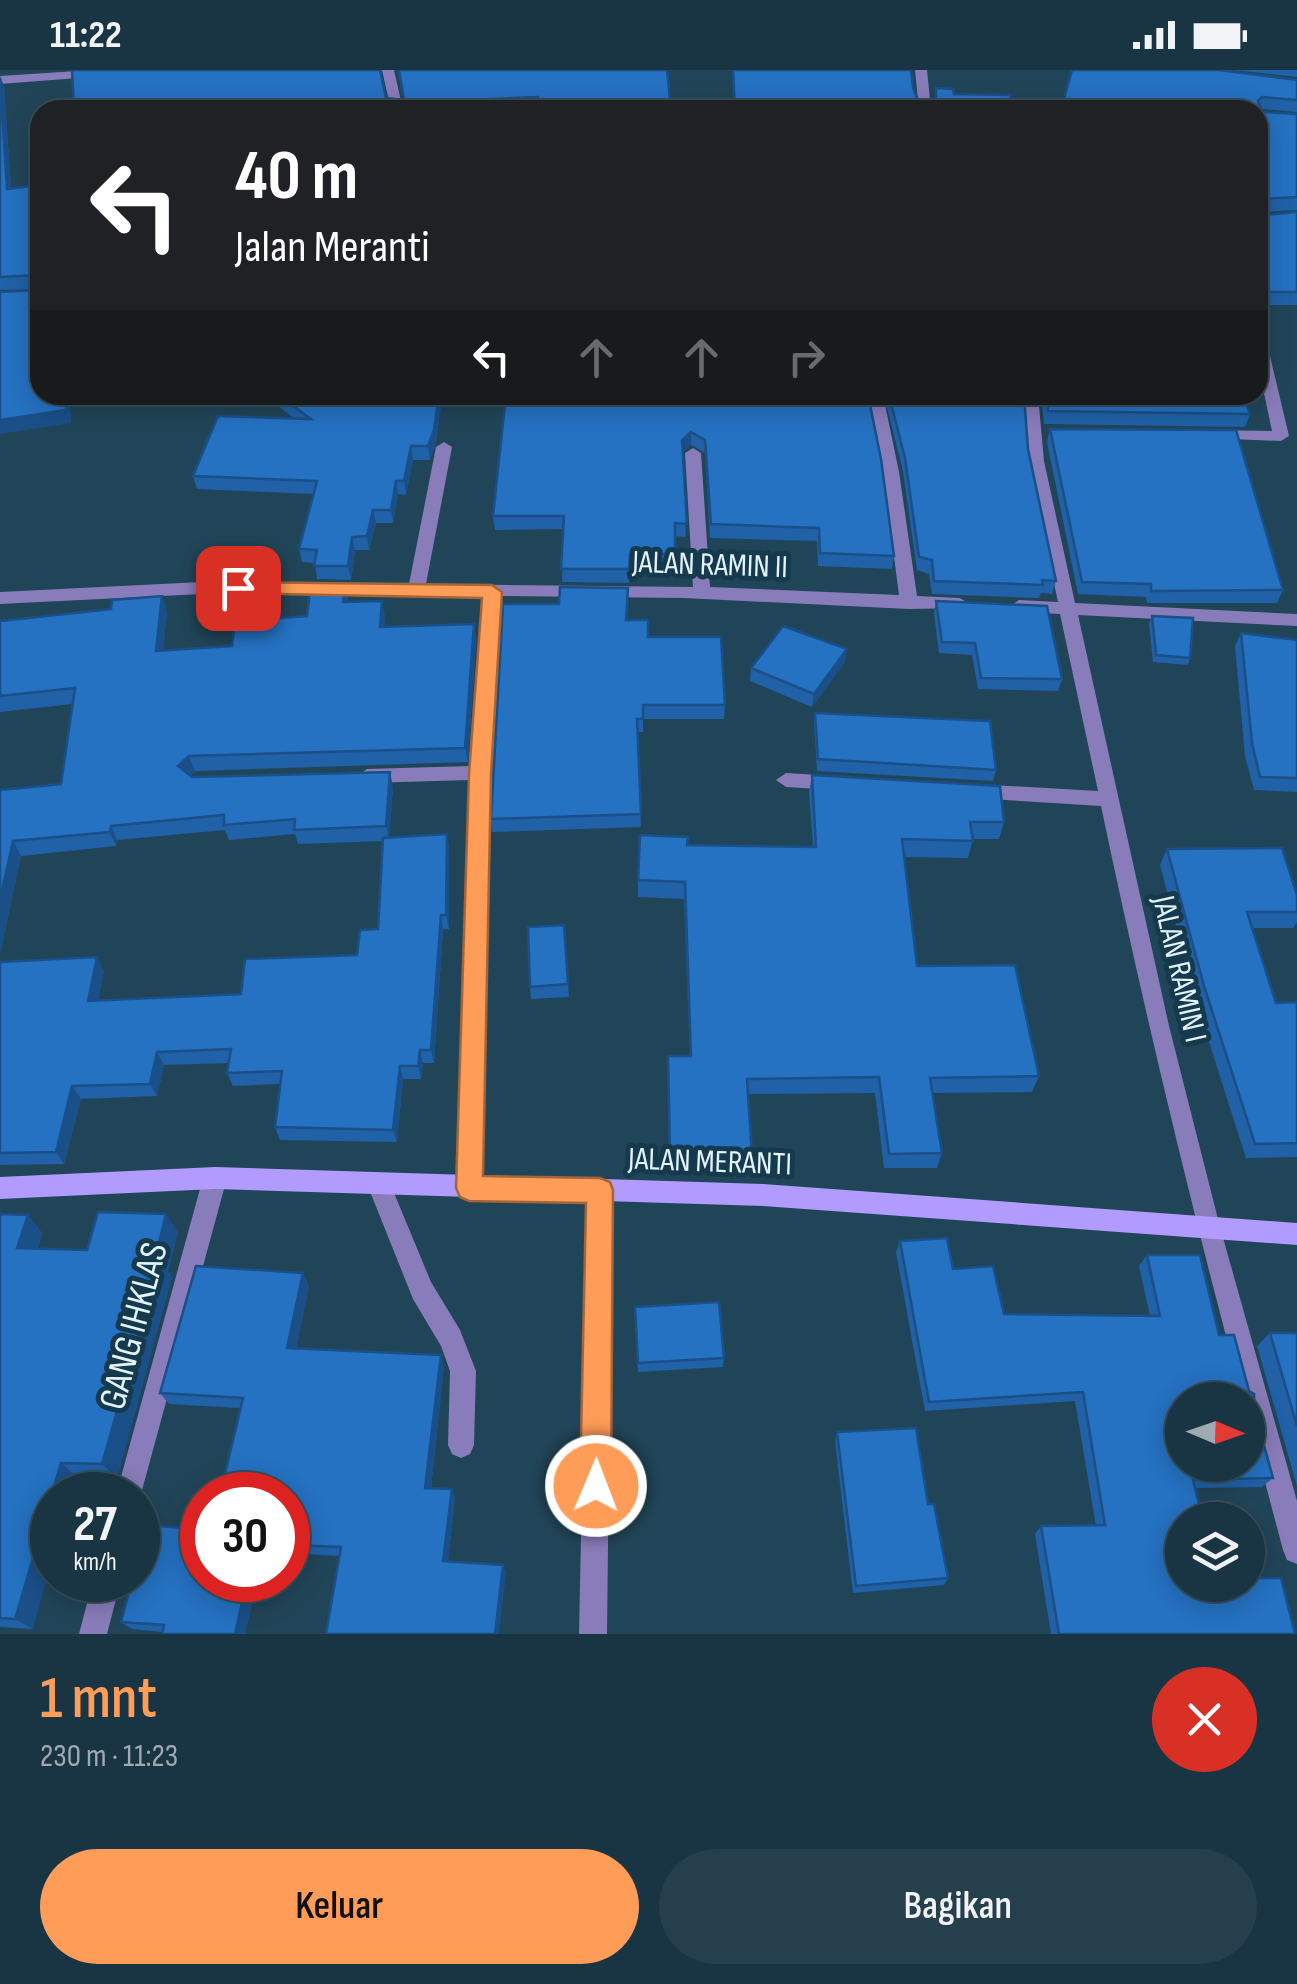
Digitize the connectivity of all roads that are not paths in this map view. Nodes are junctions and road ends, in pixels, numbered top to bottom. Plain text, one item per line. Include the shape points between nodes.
1 (143, 70) edge
2 (388, 70) edge
3 (921, 70) edge
4 (0, 80) edge
5 (395, 100) edge
6 (924, 100) edge
7 (1268, 381) edge
8 (877, 405) edge
9 (1033, 405) edge
10 (1186, 435) edge
11 (444, 447) dead end
12 (693, 453) edge
13 (417, 590) junction
14 (492, 592) junction
15 (702, 592) junction
16 (0, 598) edge
17 (909, 603) junction
18 (988, 606) edge
19 (1007, 606) edge
20 (1066, 608) junction
21 (1297, 620) edge
22 (480, 774) junction
23 (344, 777) edge
24 (786, 780) dead end
25 (862, 784) edge
26 (956, 790) edge
27 (1107, 798) junction
28 (216, 1178) junction
29 (379, 1184) junction
30 (0, 1188) edge
31 (469, 1188) junction
32 (600, 1190) junction
33 (1208, 1228) junction
34 (1297, 1234) edge
35 (461, 1445) dead end
36 (135, 1472) edge
37 (1297, 1550) edge
38 (100, 1602) edge
39 (92, 1634) edge
40 (593, 1634) edge

1 - 4 street
2 - 5 street
3 - 6 street
7 - 10 street via 1280,436
8 - 17 street
9 - 20 street, JALAN RAMIN I
11 - 13 street
12 - 15 street
13 - 14 street, JALAN RAMIN II
13 - 16 street, JALAN RAMIN II via 202,588
14 - 15 street, JALAN RAMIN II
14 - 22 street
15 - 17 street, JALAN RAMIN II
17 - 18 street, JALAN RAMIN II
19 - 20 street
20 - 21 street
20 - 27 street, JALAN RAMIN I
22 - 23 street
22 - 31 street
24 - 25 street
26 - 27 street
27 - 33 street, JALAN RAMIN I
28 - 29 street, JALAN MERANTI
28 - 30 street, JALAN MERANTI
28 - 36 street, GANG IHKLAS
29 - 31 street, JALAN MERANTI
29 - 35 street via 463,1371
31 - 32 street, JALAN MERANTI
32 - 33 street, JALAN MERANTI via 888,1202
32 - 40 street
33 - 34 street, JALAN MERANTI
33 - 37 street, JALAN RAMIN I
38 - 39 street

